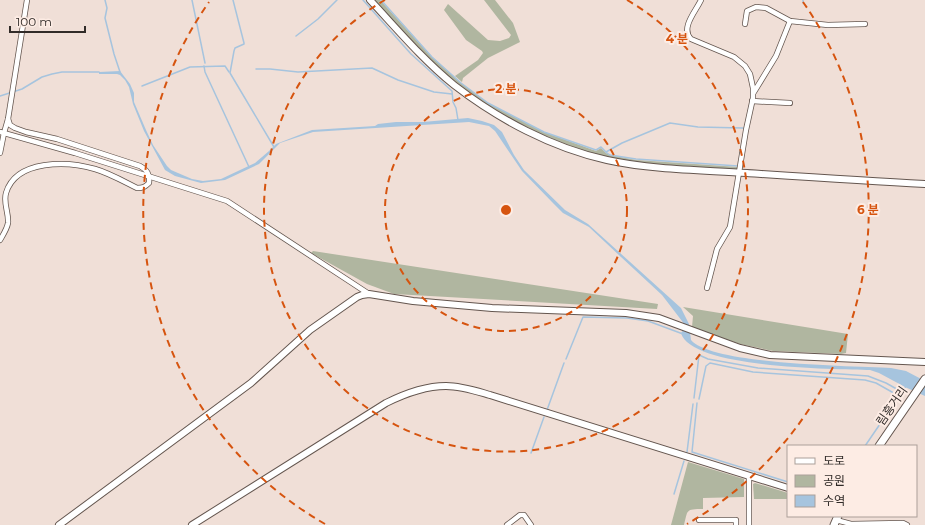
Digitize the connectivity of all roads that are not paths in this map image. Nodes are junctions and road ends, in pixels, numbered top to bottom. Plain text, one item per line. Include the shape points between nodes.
1 (27, 0) edge
2 (370, 0) edge
3 (700, 0) edge
4 (790, 21) junction
5 (745, 24) dead end
6 (865, 24) dead end
7 (753, 93) junction
8 (752, 101) junction
9 (790, 103) dead end
10 (8, 119) junction
11 (2, 133) edge
12 (0, 153) edge
13 (740, 173) junction
14 (149, 177) junction
15 (925, 184) edge
16 (0, 240) edge
17 (707, 288) dead end
18 (369, 294) junction
19 (925, 362) edge
20 (925, 379) edge
21 (880, 445) edge
22 (749, 476) junction
23 (787, 488) edge
24 (699, 520) dead end
25 (836, 520) edge
26 (60, 525) edge
27 (192, 525) edge
28 (507, 525) edge
29 (531, 525) edge
30 (736, 525) edge
31 (749, 525) edge
32 (907, 525) edge

1 - 10 street
2 - 13 street via 442,74 480,103 536,135 565,148 606,160 652,167
3 - 7 street via 688,24 688,35 740,61 750,74
4 - 5 street via 766,8 756,8 747,11
4 - 6 street via 828,26
4 - 7 street via 776,56
7 - 8 street
8 - 9 street
8 - 13 street
10 - 11 street
10 - 14 street via 10,125 26,132 57,139 140,166 146,169
11 - 12 street
11 - 14 street
13 - 15 street
13 - 17 street via 730,227 717,249
14 - 16 street via 146,186 136,188 108,173 78,165 52,164 26,170 17,176 6,193 8,223
14 - 18 street via 227,201
18 - 19 street via 492,308 626,313 659,318 740,348 770,354
18 - 26 street via 357,297 310,330 252,383
20 - 21 main road, 림흥거리
22 - 23 street
22 - 27 street via 490,395 447,386 398,397
22 - 31 street
24 - 30 street via 736,520
25 - 32 street via 848,523
28 - 29 street via 520,515 524,515

